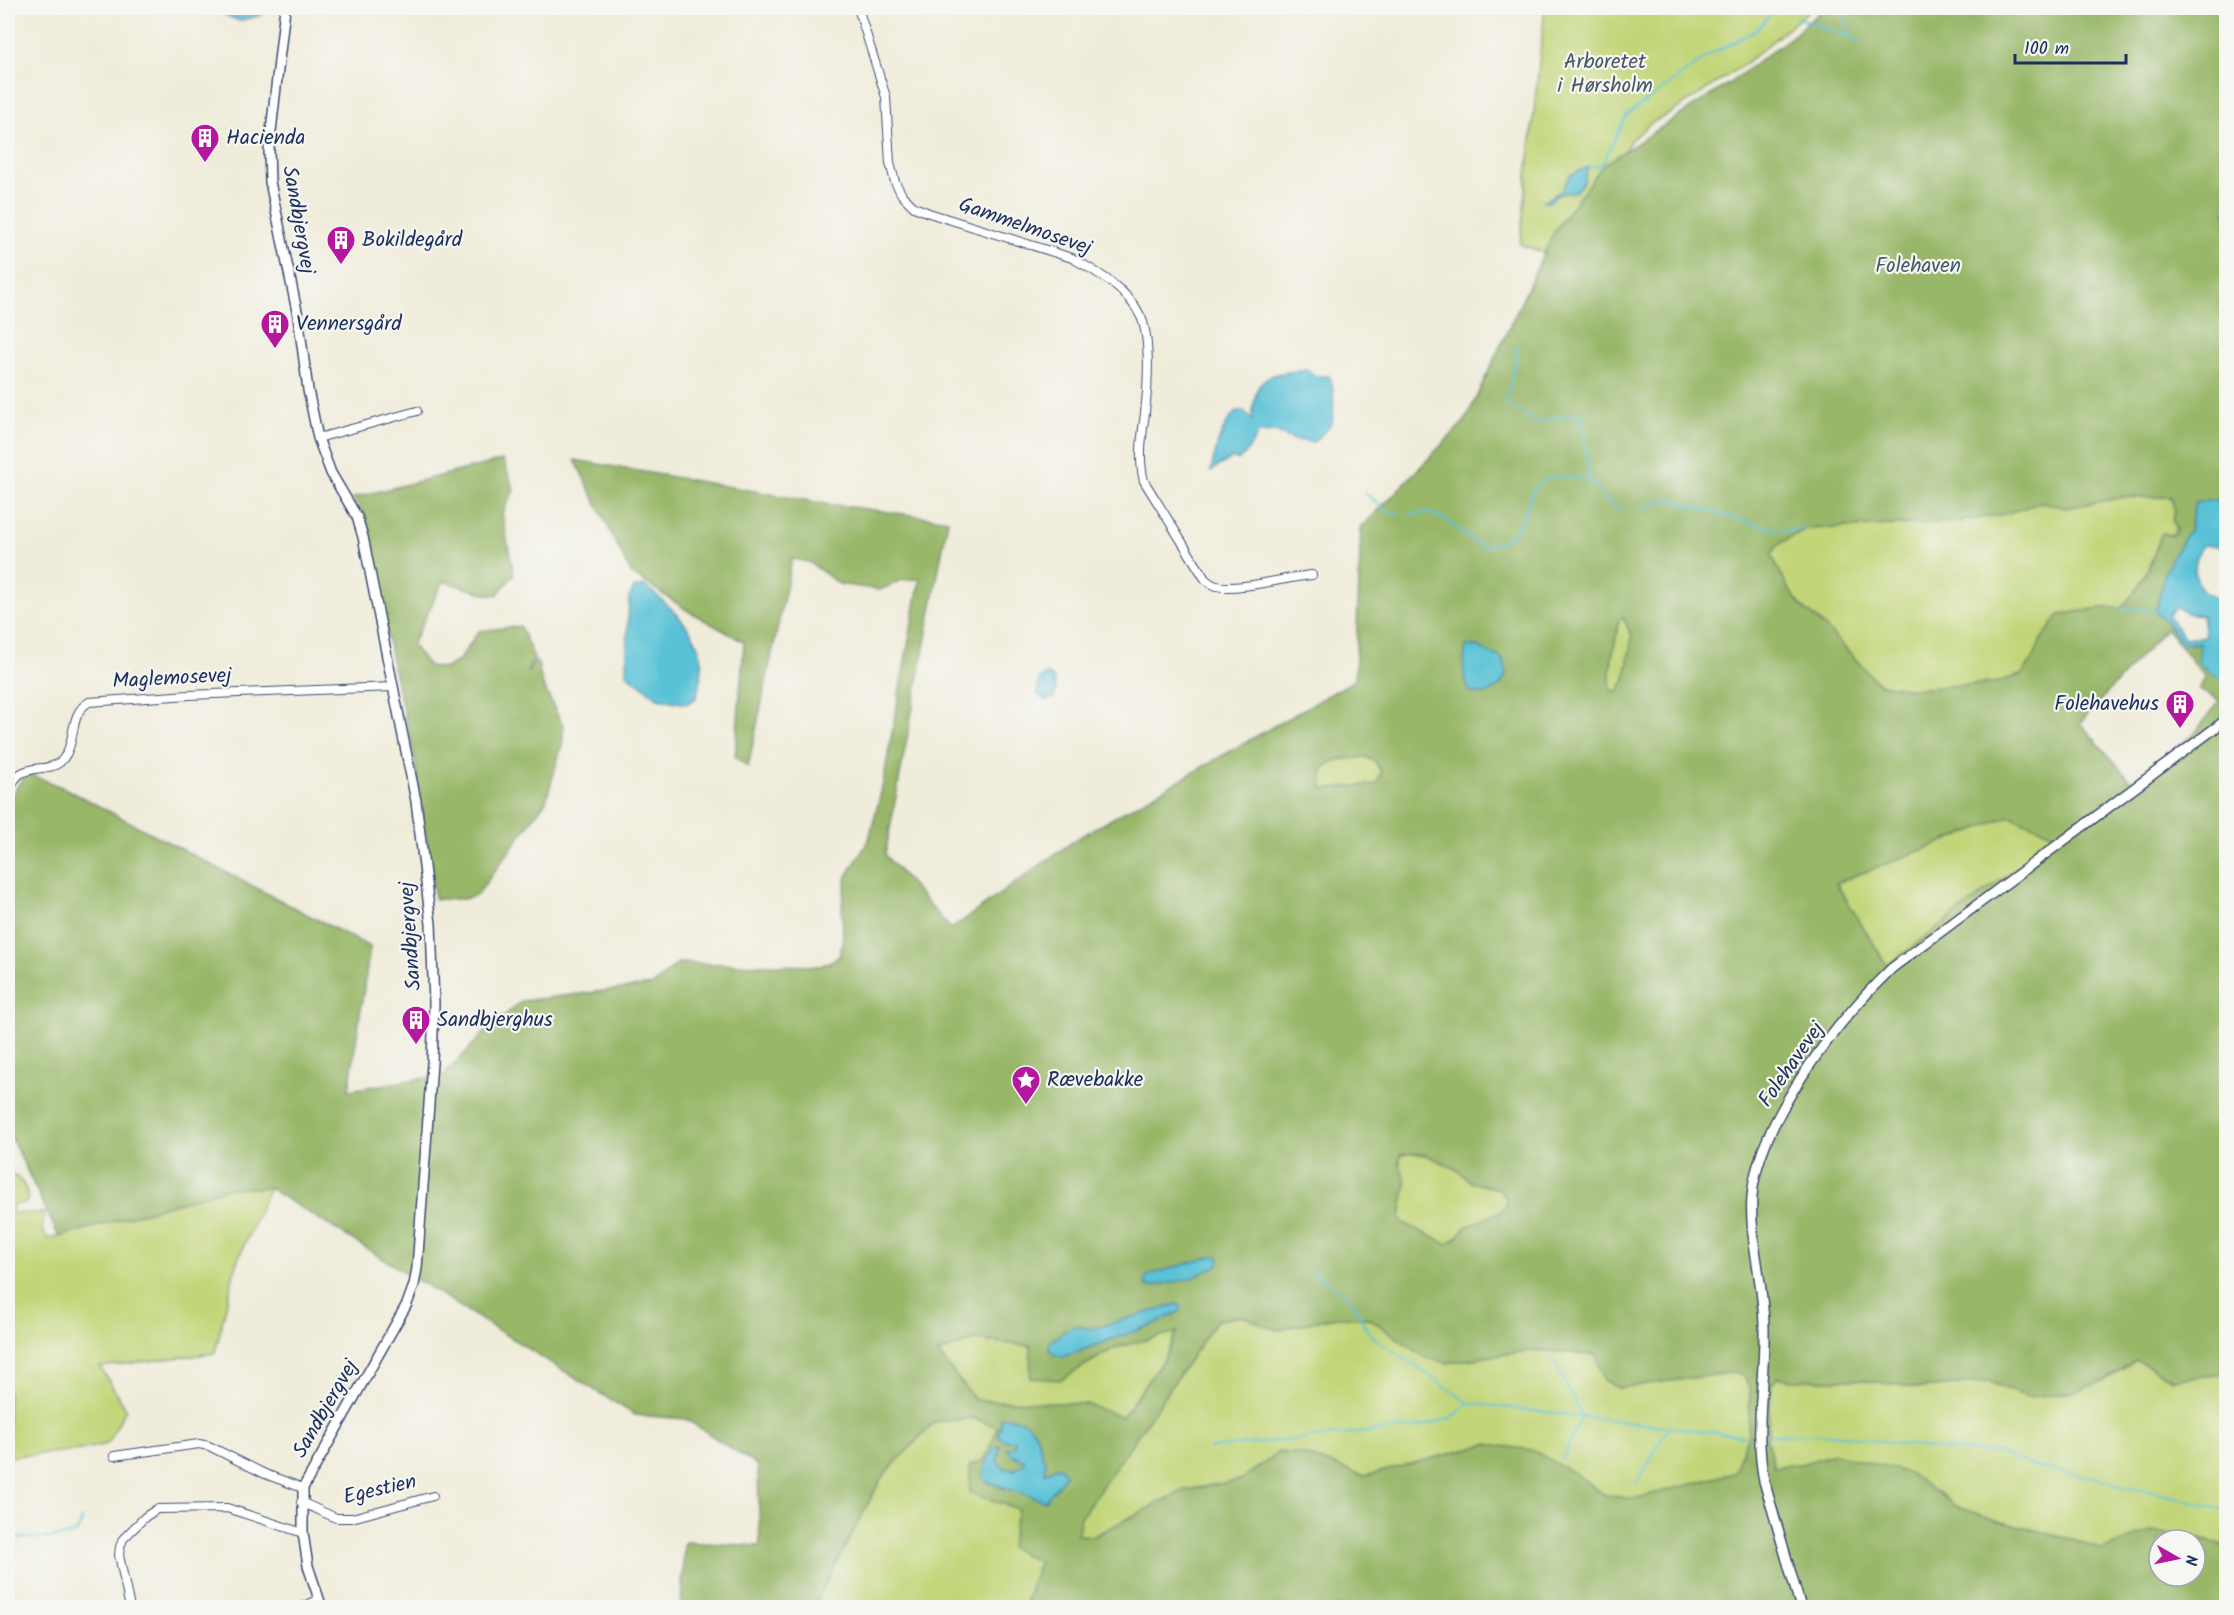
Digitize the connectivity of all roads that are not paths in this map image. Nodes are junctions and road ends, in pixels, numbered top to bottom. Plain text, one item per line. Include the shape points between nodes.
1 (285, 8) edge
2 (858, 8) edge
3 (417, 411) dead end
4 (318, 438) junction
5 (1312, 575) dead end
6 (393, 687) junction
7 (2226, 720) edge
8 (8, 793) edge
9 (114, 1456) dead end
10 (303, 1488) junction
11 (434, 1496) dead end
12 (301, 1502) junction
13 (303, 1533) junction
14 (320, 1604) edge
15 (130, 1608) edge
16 (299, 1608) edge
17 (1801, 1608) edge

1 - 4 street, Sandbjergvej via 268,173 298,315
2 - 5 street, Gammelmosevej via 886,97 890,163 902,195 914,207 929,213 1072,258 1111,283 1141,315 1149,388 1140,467 1144,481 1205,579 1225,587
3 - 4 street
4 - 6 street, Sandbjergvej via 331,473 357,517
6 - 8 street, Maglemosevej via 89,702 77,713 68,752 62,761 18,775
6 - 10 street, Sandbjergvej via 416,801 433,954 432,1064 417,1268 407,1304
7 - 17 street, Folehavevej via 1892,968 1824,1048 1770,1130 1752,1195 1751,1222 1764,1317 1758,1430 1764,1481
9 - 10 street, Sandbjergvej via 199,1444
10 - 12 street, Sandbjergvej
11 - 12 street, Egestien via 352,1518 336,1518
12 - 13 street, Sandbjergvej
13 - 14 street, Sandbjergvej
13 - 15 street via 227,1508 158,1509 145,1517 120,1546
14 - 16 street

